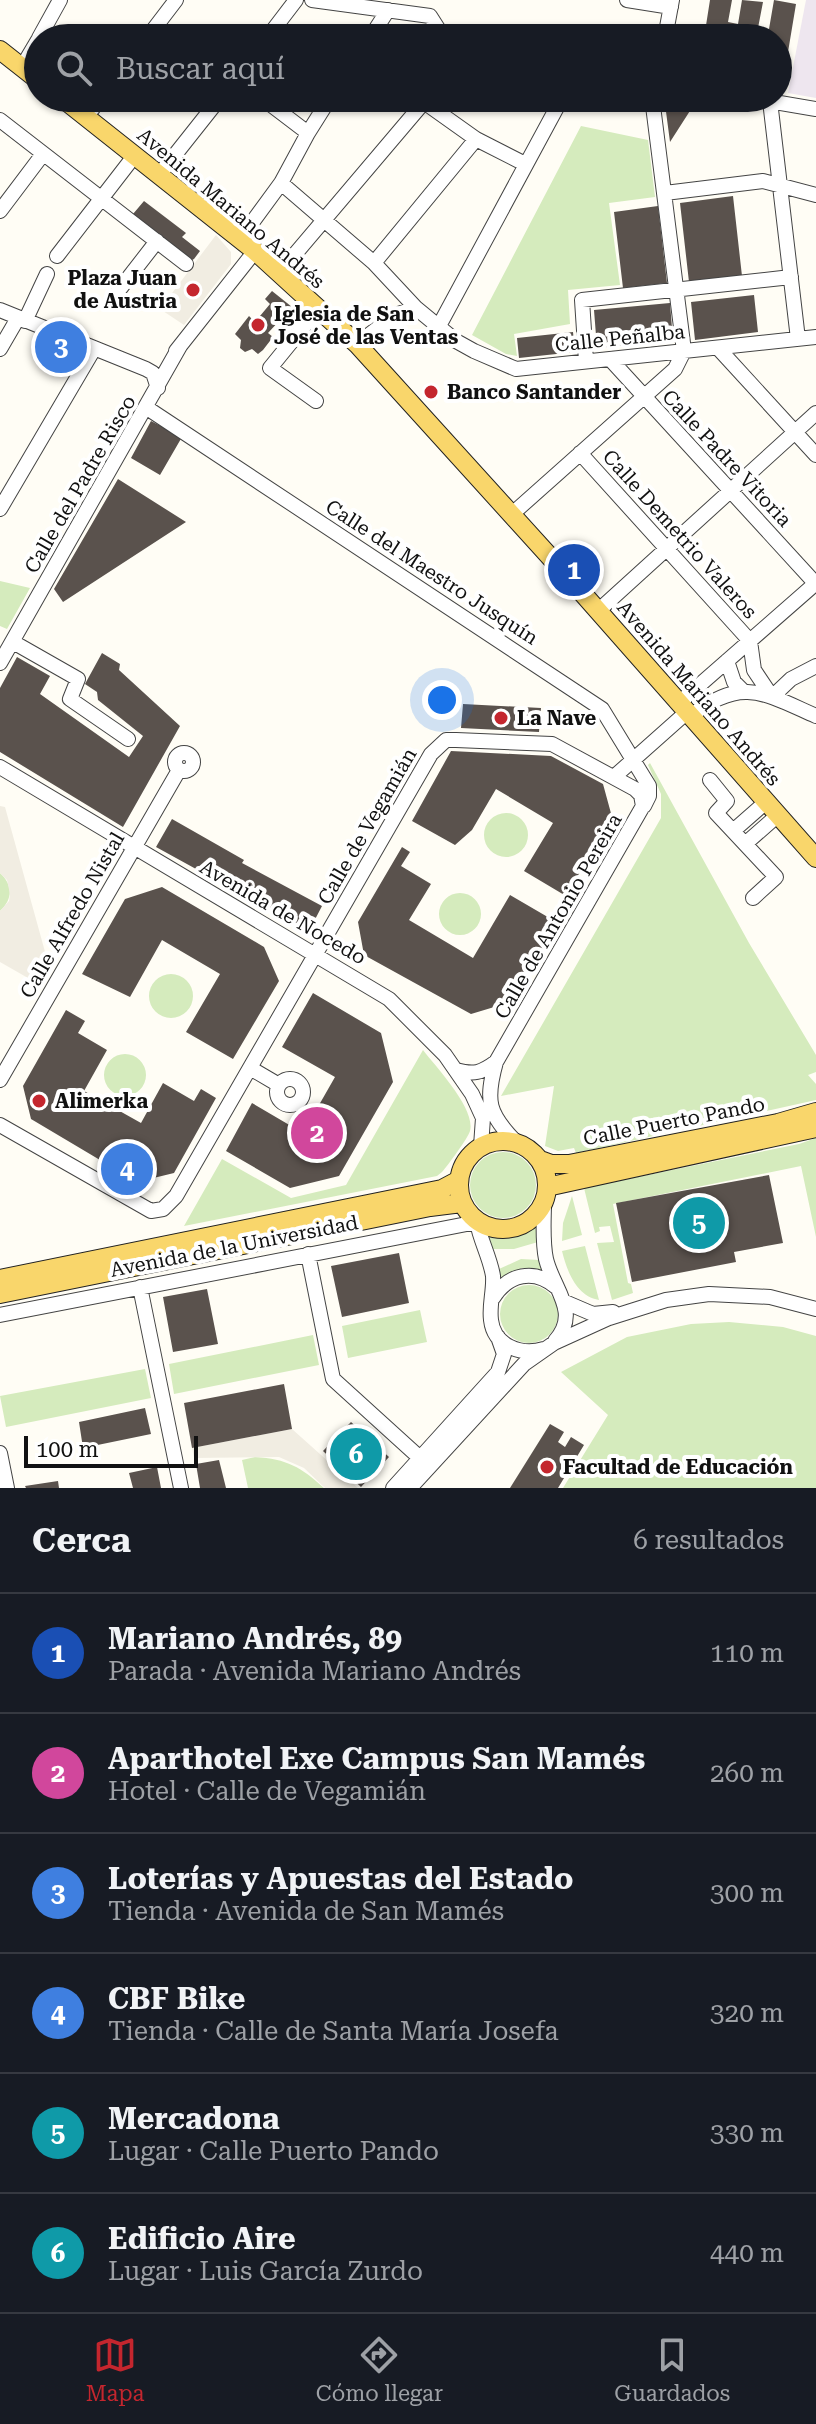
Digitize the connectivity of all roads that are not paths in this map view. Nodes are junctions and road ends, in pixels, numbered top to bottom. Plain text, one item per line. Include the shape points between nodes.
1 (60, 0) edge
2 (176, 0) edge
3 (296, 0) edge
4 (312, 0) edge
5 (433, 0) edge
6 (627, 0) edge
7 (671, 4) edge
8 (388, 10) junction
9 (430, 16) junction
10 (46, 24) edge
11 (158, 24) edge
12 (278, 24) edge
13 (379, 24) edge
14 (435, 24) edge
15 (667, 24) edge
16 (0, 50) edge
17 (24, 64) edge
18 (22, 67) joint
19 (792, 105) edge
20 (816, 109) edge
21 (80, 112) edge
22 (90, 112) edge
23 (209, 112) edge
24 (280, 112) edge
25 (321, 112) edge
26 (415, 112) edge
27 (438, 112) edge
28 (554, 112) edge
29 (654, 112) edge
30 (771, 112) edge
31 (86, 117) junction
32 (0, 120) edge
33 (308, 133) junction
34 (476, 139) junction
35 (43, 154) junction
36 (135, 155) junction
37 (525, 164) junction
38 (159, 175) junction
39 (281, 183) junction
40 (779, 184) junction
41 (665, 193) junction
42 (816, 195) edge
43 (100, 198) junction
44 (0, 211) edge
45 (324, 218) junction
46 (157, 241) junction
47 (247, 245) junction
48 (57, 256) dead end
49 (374, 263) junction
50 (186, 264) dead end
51 (279, 273) junction
52 (47, 274) dead end
53 (791, 277) junction
54 (119, 290) dead end
55 (677, 290) junction
56 (416, 308) junction
57 (318, 309) junction
58 (0, 310) edge
59 (22, 320) junction
60 (439, 326) junction
61 (816, 337) edge
62 (798, 339) junction
63 (357, 344) junction
64 (180, 346) junction
65 (718, 348) junction
66 (0, 349) edge
67 (94, 349) junction
68 (684, 351) junction
69 (610, 359) junction
70 (586, 361) junction
71 (146, 369) junction
72 (158, 388) junction
73 (644, 397) junction
74 (316, 401) dead end
75 (147, 408) junction
76 (816, 413) edge
77 (795, 433) junction
78 (580, 453) junction
79 (816, 455) edge
80 (730, 492) junction
81 (0, 509) edge
82 (511, 515) junction
83 (667, 548) junction
84 (816, 583) edge
85 (598, 611) junction
86 (750, 641) junction
87 (13, 642) junction
88 (727, 661) junction
89 (0, 663) edge
90 (816, 666) edge
91 (756, 674) junction
92 (698, 687) junction
93 (742, 690) junction
94 (772, 697) junction
95 (686, 710) junction
96 (816, 716) edge
97 (128, 739) dead end
98 (456, 740) joint
99 (634, 758) junction
100 (0, 767) edge
101 (179, 770) dead end
102 (615, 776) junction
103 (710, 780) dead end
104 (643, 806) junction
105 (772, 808) junction
106 (733, 831) junction
107 (745, 844) junction
108 (134, 848) junction
109 (816, 858) edge
110 (753, 898) dead end
111 (316, 954) junction
112 (496, 1062) junction
113 (250, 1068) junction
114 (456, 1070) junction
115 (0, 1080) edge
116 (279, 1085) dead end
117 (816, 1112) edge
118 (0, 1125) edge
119 (816, 1128) edge
120 (517, 1143) junction
121 (481, 1146) junction
122 (540, 1160) junction
123 (459, 1180) junction
124 (546, 1194) junction
125 (462, 1203) junction
126 (477, 1222) junction
127 (308, 1254) junction
128 (0, 1279) edge
129 (140, 1287) junction
130 (558, 1288) junction
131 (0, 1294) edge
132 (493, 1298) junction
133 (565, 1302) junction
134 (816, 1309) edge
135 (625, 1311) junction
136 (0, 1315) edge
137 (498, 1337) junction
138 (549, 1346) junction
139 (0, 1453) edge
140 (420, 1458) junction
141 (7, 1488) edge
142 (181, 1488) edge
143 (393, 1488) edge
144 (410, 1488) edge

1 - 10 street
2 - 11 street
3 - 12 street
4 - 8 street
5 - 9 street
6 - 7 street
7 - 15 street
8 - 9 street
8 - 13 street
9 - 14 street
16 - 18 main road
17 - 18 street
19 - 20 street
21 - 31 main road, Avenida Mariano Andrés
22 - 31 street
23 - 38 street
24 - 33 street
25 - 33 street
26 - 45 street
27 - 34 street
28 - 37 street
29 - 41 street
30 - 40 street
31 - 36 main road, Avenida Mariano Andrés
32 - 35 street
33 - 39 street
34 - 37 street
34 - 49 street
35 - 43 street
35 - 44 street
36 - 38 main road, Avenida Mariano Andrés
36 - 43 street
37 - 60 street
38 - 47 main road, Avenida Mariano Andrés
39 - 45 street, Calle Peñalba
39 - 47 street
40 - 41 street via 763,181
40 - 42 street
40 - 53 street
41 - 55 street
43 - 46 street
43 - 48 street
45 - 49 street, Calle Peñalba
45 - 51 street
46 - 50 street
46 - 54 street
47 - 51 main road, Avenida Mariano Andrés
47 - 64 street
49 - 56 street, Calle Peñalba
51 - 57 main road, Avenida Mariano Andrés
52 - 59 street
53 - 55 street
53 - 62 street
55 - 68 street
55 - 70 street via 582,300
56 - 60 street, Calle Peñalba
56 - 63 street via 395,315
57 - 63 main road, Avenida Mariano Andrés
57 - 74 street via 270,368
58 - 59 street
59 - 66 street
59 - 67 street
60 - 70 street, Calle Peñalba via 474,351 516,369
61 - 62 street, Calle Peñalba
62 - 65 street, Calle Peñalba
63 - 82 main road, Avenida Mariano Andrés
64 - 71 street via 162,365
64 - 72 street, Calle del Padre Risco
65 - 68 street, Calle Peñalba
65 - 77 street
67 - 71 street
67 - 81 street
68 - 69 street, Calle Peñalba
68 - 73 street via 675,369
69 - 70 street, Calle Peñalba
69 - 73 street, Calle Padre Vitoria
71 - 72 street, Calle del Padre Risco
72 - 75 street, Calle del Padre Risco
73 - 78 street
73 - 80 street, Calle Padre Vitoria
75 - 87 street, Calle del Padre Risco
75 - 99 street, Calle del Maestro Jusquín via 602,709
76 - 77 street
77 - 79 street
77 - 80 street
78 - 82 street
78 - 83 street, Calle Demetrio Valeros
80 - 83 street
80 - 84 street, Calle Padre Vitoria
82 - 85 main road, Avenida Mariano Andrés
83 - 85 street
83 - 86 street, Calle Demetrio Valeros
84 - 86 street
85 - 95 main road, Avenida Mariano Andrés
86 - 88 street
86 - 91 street
87 - 89 street, Calle del Padre Risco
87 - 97 street via 78,679 70,699
88 - 92 street
88 - 93 street
90 - 94 street
91 - 93 street
91 - 94 street
92 - 93 street via 728,685
92 - 95 street
93 - 94 street
93 - 95 street
94 - 96 street
95 - 99 street
95 - 105 main road, Avenida Mariano Andrés
98 - 102 street, Calle de Antonio Pereira via 552,744
98 - 111 street, Calle de Vegamián via 446,740 431,754
99 - 102 street
99 - 104 street, Calle del Maestro Jusquín via 649,786
100 - 108 street, Avenida de Nocedo
101 - 108 street, Calle Alfredo Nistal
102 - 104 street, Calle de Antonio Pereira via 641,795
103 - 106 street via 727,801 716,813
104 - 112 street, Calle de Antonio Pereira
105 - 106 street
105 - 107 street
105 - 109 main road, Avenida Mariano Andrés
106 - 107 street
107 - 110 street via 776,877
108 - 111 street, Avenida de Nocedo
108 - 115 street, Calle Alfredo Nistal
111 - 113 street, Calle de Vegamián
111 - 114 street, Avenida de Nocedo via 389,999
112 - 114 street via 482,1072
112 - 120 street, Calle de Antonio Pereira via 488,1089 491,1107
113 - 116 street
113 - 118 street, Calle de Vegamián via 176,1196 163,1209 151,1211
114 - 121 street, Avenida de Nocedo via 483,1118
117 - 122 main road, Calle Puerto Pando via 569,1164
119 - 124 main road, Calle Puerto Pando
120 - 121 main road
120 - 122 main road
121 - 123 main road via 465,1162
122 - 124 main road
123 - 125 main road
123 - 128 main road, Avenida de la Universidad via 442,1189
124 - 126 main road via 532,1219 512,1229
124 - 130 street via 544,1249
125 - 126 main road
125 - 131 main road, Avenida de la Universidad
126 - 127 street, Avenida de la Universidad
126 - 132 street via 493,1275
127 - 129 street, Avenida de la Universidad
127 - 140 street via 333,1379
129 - 136 street, Avenida de la Universidad
129 - 142 street
130 - 132 street via 539,1277 517,1277
130 - 133 street
132 - 137 street via 490,1318
133 - 135 street via 593,1314
133 - 138 street via 565,1325
134 - 135 street via 770,1297 709,1294
135 - 138 street
137 - 138 street via 514,1350 534,1352
137 - 140 street via 504,1354 498,1372
138 - 144 street via 524,1364
139 - 141 street
140 - 143 street

